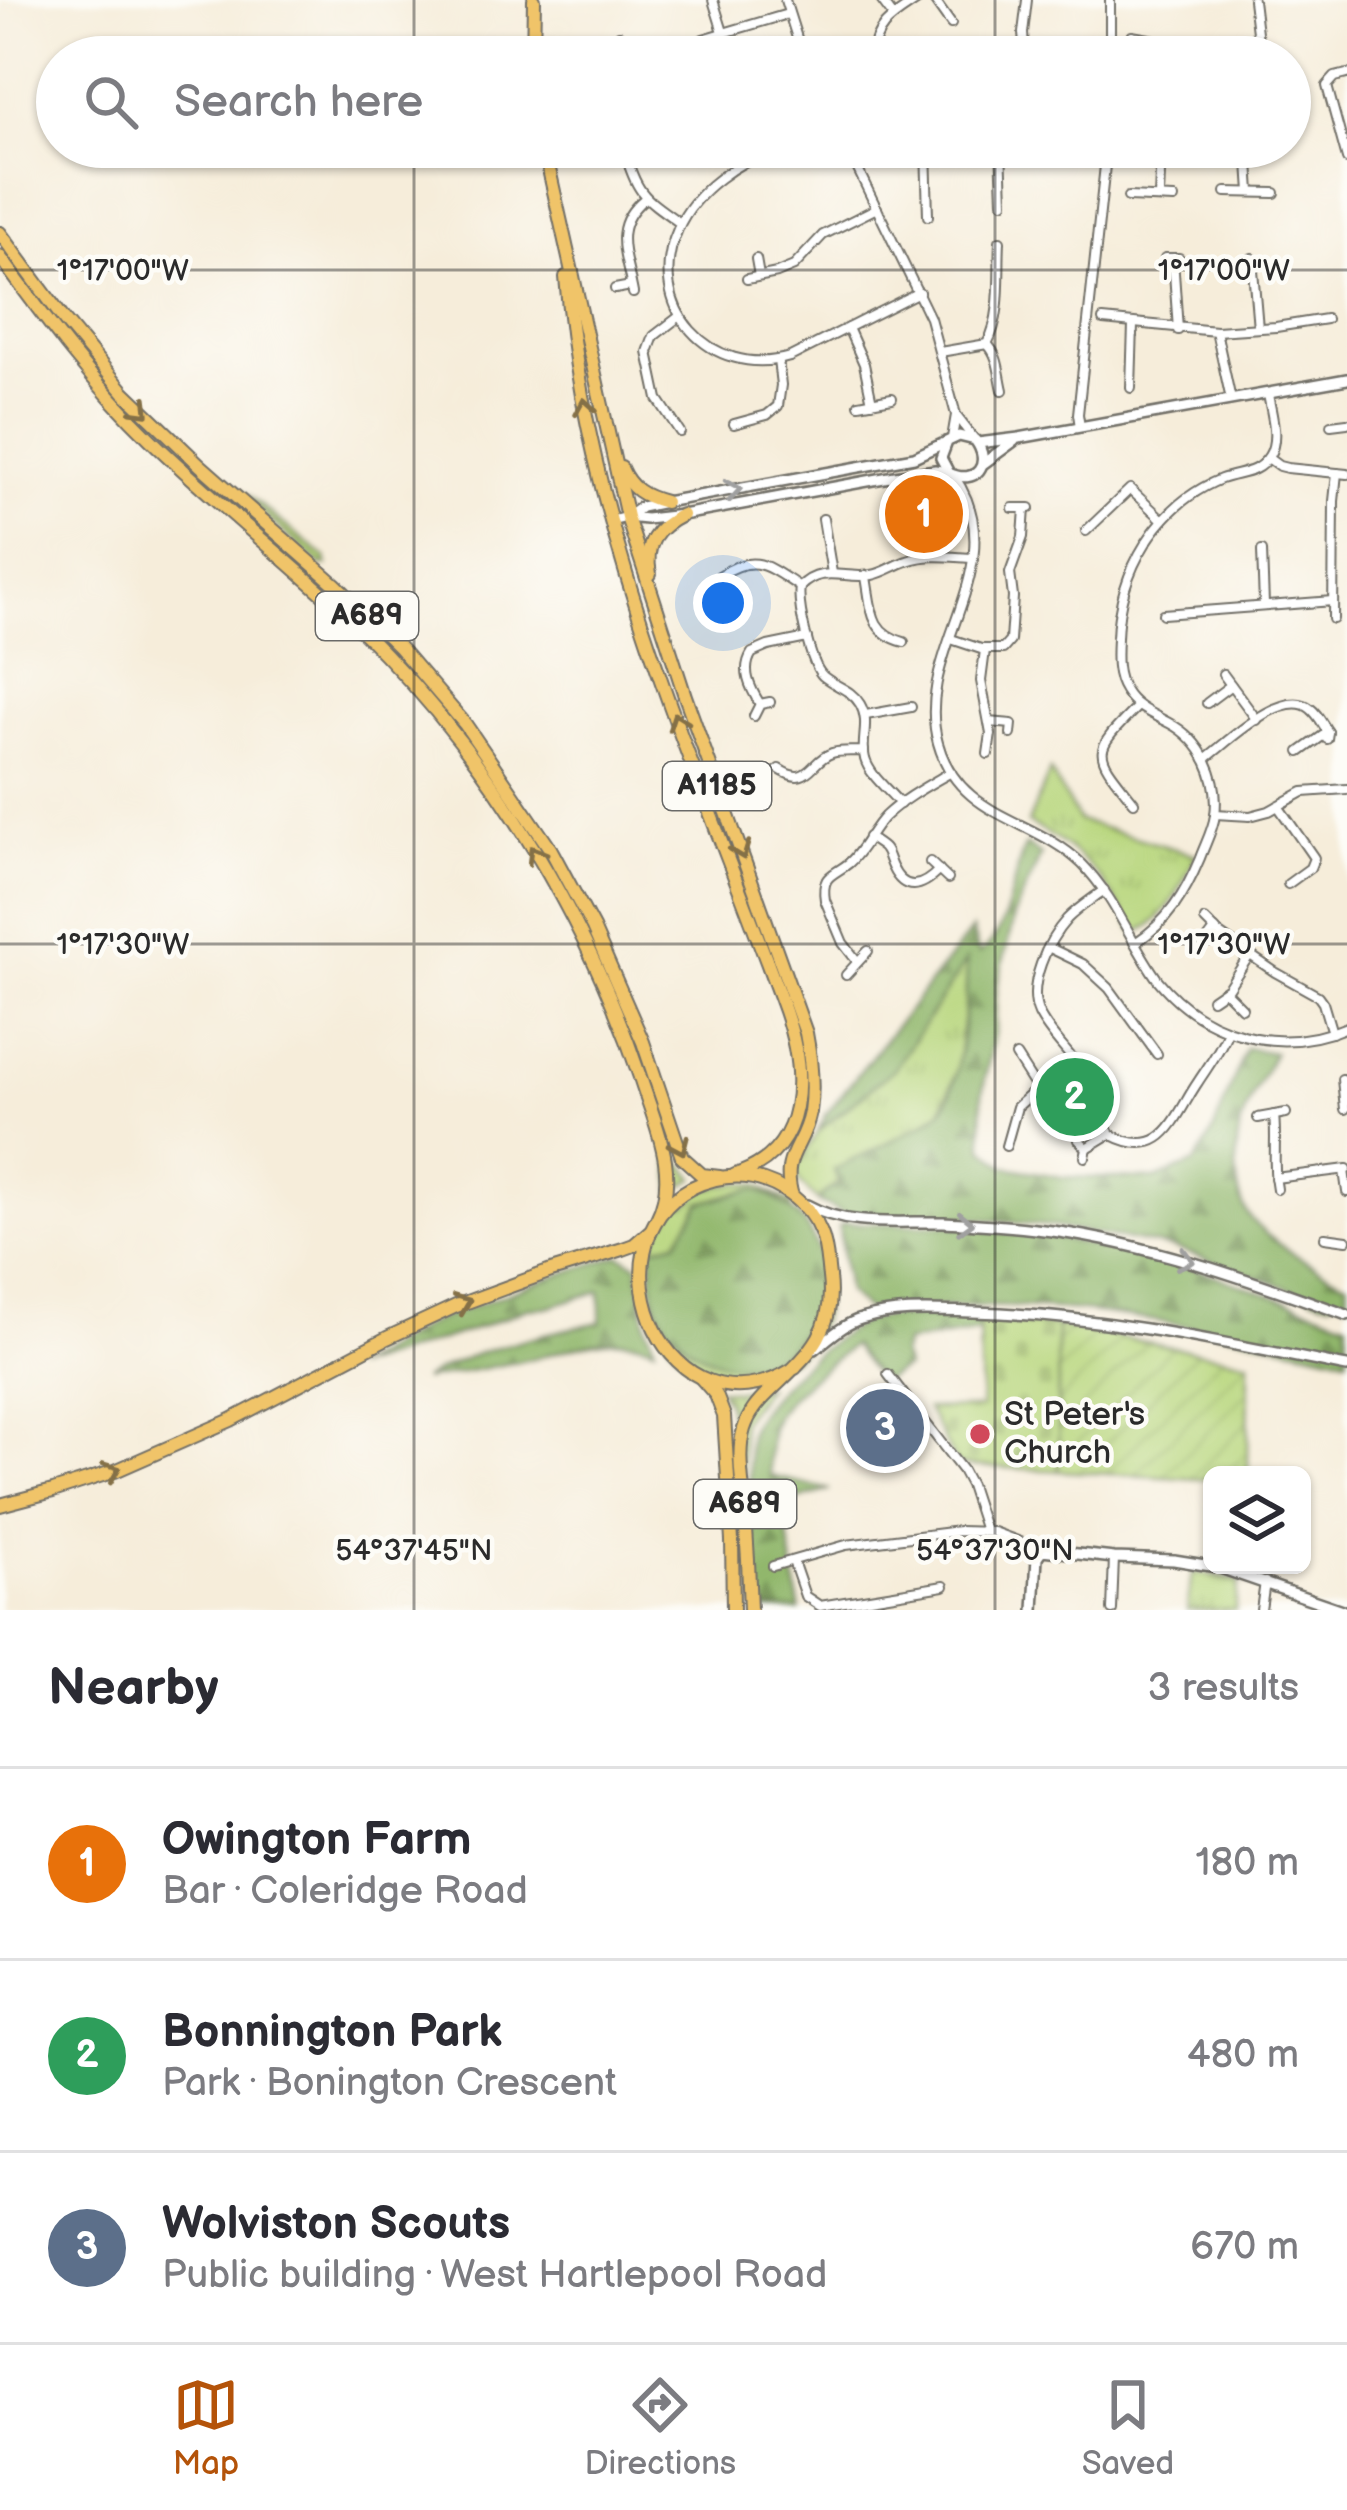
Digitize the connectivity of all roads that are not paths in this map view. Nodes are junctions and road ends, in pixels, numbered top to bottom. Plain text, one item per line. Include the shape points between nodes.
1 (534, 0) edge
2 (785, 0) edge
3 (881, 0) edge
4 (918, 0) edge
5 (934, 0) edge
6 (1027, 0) edge
7 (1109, 0) edge
8 (1253, 0) edge
9 (713, 2) edge
10 (702, 7) dead end
11 (788, 14) junction
12 (893, 16) junction
13 (951, 24) dead end
14 (723, 32) junction
15 (533, 36) edge
16 (712, 36) edge
17 (796, 36) edge
18 (877, 36) edge
19 (1023, 36) edge
20 (1110, 36) edge
21 (1257, 36) edge
22 (1347, 74) edge
23 (1347, 158) edge
24 (548, 168) edge
25 (630, 168) edge
26 (735, 168) edge
27 (857, 168) edge
28 (929, 168) edge
29 (1002, 168) edge
30 (1105, 168) edge
31 (1160, 168) edge
32 (1249, 168) edge
33 (1014, 189) dead end
34 (1003, 190) junction
35 (1226, 192) dead end
36 (1251, 192) junction
37 (1275, 193) dead end
38 (1128, 197) dead end
39 (1159, 198) junction
40 (644, 199) junction
41 (1174, 199) dead end
42 (1003, 202) dead end
43 (877, 208) junction
44 (928, 216) dead end
45 (680, 223) junction
46 (0, 233) edge
47 (563, 239) junction
48 (1013, 251) dead end
49 (0, 257) edge
50 (1172, 258) dead end
51 (1253, 258) dead end
52 (756, 259) dead end
53 (18, 270) junction
54 (759, 276) junction
55 (746, 279) dead end
56 (615, 289) dead end
57 (919, 292) junction
58 (680, 316) junction
59 (1326, 319) dead end
60 (1102, 320) dead end
61 (1133, 325) junction
62 (848, 328) junction
63 (1258, 329) junction
64 (1178, 330) junction
65 (1216, 332) junction
66 (987, 344) junction
67 (940, 352) junction
68 (778, 360) junction
69 (1000, 377) junction
70 (987, 379) dead end
71 (1347, 379) edge
72 (1131, 388) dead end
73 (1003, 390) dead end
74 (1268, 394) junction
75 (892, 398) dead end
76 (1231, 400) junction
77 (872, 402) junction
78 (859, 404) dead end
79 (956, 416) junction
80 (748, 420) junction
81 (1347, 423) edge
82 (679, 424) dead end
83 (734, 424) dead end
84 (1331, 425) dead end
85 (1080, 428) junction
86 (751, 434) dead end
87 (1018, 438) junction
88 (950, 440) junction
89 (976, 441) junction
90 (611, 448) junction
91 (1268, 458) junction
92 (979, 470) junction
93 (1342, 473) edge
94 (951, 475) junction
95 (664, 502) junction
96 (970, 504) junction
97 (1012, 508) dead end
98 (682, 515) junction
99 (627, 517) junction
100 (1163, 520) junction
101 (611, 521) junction
102 (1012, 526) dead end
103 (1024, 527) junction
104 (1086, 531) dead end
105 (813, 532) dead end
106 (1262, 551) dead end
107 (973, 558) junction
108 (724, 559) dead end
109 (730, 569) junction
110 (832, 573) junction
111 (1249, 574) dead end
112 (1262, 574) junction
113 (719, 576) dead end
114 (866, 577) junction
115 (800, 587) junction
116 (1333, 601) junction
117 (1264, 605) junction
118 (1163, 614) dead end
119 (1178, 614) junction
120 (1333, 619) dead end
121 (661, 622) junction
122 (1178, 630) dead end
123 (807, 638) junction
124 (886, 638) junction
125 (951, 639) junction
126 (904, 642) dead end
127 (879, 650) dead end
128 (985, 650) junction
129 (734, 651) dead end
130 (748, 659) junction
131 (1223, 674) dead end
132 (1231, 685) junction
133 (1207, 703) dead end
134 (1138, 706) junction
135 (911, 707) dead end
136 (866, 715) junction
137 (754, 716) dead end
138 (1257, 720) junction
139 (989, 722) junction
140 (1011, 734) dead end
141 (979, 737) dead end
142 (990, 739) junction
143 (863, 751) junction
144 (1300, 752) dead end
145 (988, 754) dead end
146 (1205, 759) junction
147 (779, 769) dead end
148 (951, 772) junction
149 (790, 776) junction
150 (1347, 789) edge
151 (787, 791) dead end
152 (1134, 802) dead end
153 (900, 804) junction
154 (1278, 806) junction
155 (1215, 814) junction
156 (868, 837) junction
157 (930, 862) dead end
158 (939, 870) junction
159 (948, 878) dead end
160 (1288, 884) dead end
161 (1104, 890) junction
162 (1204, 920) dead end
163 (1215, 930) junction
164 (1135, 944) junction
165 (1203, 946) dead end
166 (1050, 948) junction
167 (868, 951) dead end
168 (1250, 954) junction
169 (601, 956) junction
170 (857, 961) junction
171 (846, 975) dead end
172 (1226, 991) junction
173 (1211, 999) dead end
174 (1243, 1008) dead end
175 (1347, 1027) edge
176 (1228, 1031) junction
177 (1333, 1033) junction
178 (1144, 1034) junction
179 (1134, 1041) dead end
180 (1157, 1054) dead end
181 (1016, 1056) dead end
182 (1076, 1064) junction
183 (1024, 1070) junction
184 (1014, 1076) dead end
185 (1344, 1086) edge
186 (1037, 1089) junction
187 (1345, 1109) edge
188 (1286, 1113) dead end
189 (1274, 1115) junction
190 (1258, 1118) dead end
191 (996, 1130) dead end
192 (1009, 1132) junction
193 (1110, 1134) junction
194 (1006, 1146) dead end
195 (1084, 1148) dead end
196 (1346, 1169) edge
197 (726, 1177) junction
198 (1275, 1178) junction
199 (1277, 1190) dead end
200 (1347, 1192) edge
201 (794, 1198) junction
202 (655, 1223) junction
203 (1325, 1237) dead end
204 (1347, 1240) edge
205 (1347, 1315) edge
206 (811, 1352) junction
207 (795, 1367) junction
208 (1347, 1367) edge
209 (692, 1371) junction
210 (894, 1376) dead end
211 (0, 1505) edge
212 (985, 1531) junction
213 (1042, 1550) junction
214 (1114, 1558) junction
215 (794, 1562) junction
216 (773, 1566) dead end
217 (1265, 1582) junction
218 (944, 1586) dead end
219 (929, 1589) junction
220 (931, 1603) dead end
221 (734, 1610) edge
222 (750, 1610) edge
223 (1034, 1610) edge
224 (1112, 1610) edge
225 (1261, 1610) edge
226 (1342, 1610) edge

1 - 15 main road
2 - 11 street
3 - 12 street
4 - 12 street
5 - 13 street
6 - 19 street
7 - 20 street
8 - 21 street
9 - 10 street
9 - 14 street
11 - 14 street
11 - 17 street
12 - 18 street
14 - 16 street
22 - 23 street via 1323,84
24 - 47 main road, A1185
25 - 40 street
26 - 45 street
27 - 43 street
28 - 44 street via 921,199
29 - 34 street
30 - 85 street
31 - 39 street
32 - 36 street
33 - 34 street
34 - 42 street
35 - 36 street
36 - 37 street
38 - 39 street
39 - 41 street
40 - 45 street
40 - 56 street via 623,230 632,290
43 - 54 street via 823,236 794,266
43 - 57 street
45 - 58 street via 668,270
46 - 53 main road, A689
47 - 90 main road, A1185
101 -> 47 main road, A1185 via 586,412
48 - 66 street via 1000,246 997,315
49 - 53 main road, A689
50 - 64 street
51 - 63 street
52 - 54 street
53 - 169 main road, A689 via 124,392 336,584 433,685 551,850
54 - 55 street
57 - 62 street
57 - 67 street
58 - 68 street via 719,353
58 - 82 street via 654,336 648,352 658,399
59 - 63 street
60 - 61 street
61 - 64 street
61 - 72 street
62 - 68 street
62 - 77 street
63 - 65 street
64 - 65 street
65 - 76 street
66 - 67 street
66 - 69 street
67 - 79 street
68 - 80 street via 778,406
69 - 70 street
69 - 73 street
71 - 74 street
74 - 76 street
74 - 91 street via 1275,437
75 - 77 street
76 - 85 street
77 - 78 street
79 - 88 street
79 - 89 street
80 - 83 street
80 - 86 street
81 - 84 street
85 - 87 street
87 - 89 street
87 - 92 street
88 - 89 street
88 - 94 street via 941,458
95 -> 88 street via 914,457
89 - 92 street
90 - 95 main road via 629,484
90 - 99 main road, A1185
91 - 93 street via 1287,468
91 - 100 street via 1204,487
92 - 94 street
92 - 96 street
93 - 116 street via 1334,501
94 - 96 street
94 - 98 street via 935,470
95 - 99 street
96 - 107 street
97 - 103 street via 1028,508
98 - 99 street
98 - 121 main road, A1185 via 650,543
99 - 101 street
99 - 121 main road, A1185
100 - 104 street via 1126,486
100 - 134 street via 1136,558 1119,611 1118,672
197 -> 101 main road, A1185 via 756,1166 784,1140 795,1113 798,1061
102 - 103 street
103 - 128 street via 1010,572 1010,641
105 - 110 street via 823,524
106 - 112 street
107 - 114 street via 919,557
107 - 125 street
108 - 109 street
109 - 113 street
109 - 115 street via 765,564
110 - 114 street
110 - 115 street
111 - 112 street
112 - 117 street
114 - 124 street
115 - 123 street
116 - 117 street
116 - 120 street
117 - 119 street
118 - 119 street
119 - 122 street
121 -> 201 main road, A1185 via 806,1033 812,1096 788,1163
123 - 130 street
123 - 136 street via 818,670 854,695
124 - 126 street
124 - 127 street
125 - 128 street
125 - 148 street via 932,706
128 - 139 street
129 - 130 street
130 - 137 street via 746,675 765,703
131 - 132 street
132 - 133 street
132 - 138 street
134 - 146 street via 1184,733
134 - 152 street via 1102,748
135 - 136 street via 897,716
136 - 143 street
138 - 144 street via 1279,705 1311,709 1328,736
138 - 146 street
139 - 140 street via 1012,724
139 - 142 street
141 - 142 street
142 - 145 street
143 - 149 street via 827,755
143 - 153 street
146 - 155 street
147 - 149 street
148 - 153 street
148 - 161 street via 977,802 1065,849
149 - 151 street
150 - 154 street via 1310,790
153 - 156 street
154 - 155 street via 1250,816
154 - 160 street via 1314,858
155 - 164 street via 1179,903
156 - 158 street via 904,882 925,884
156 - 170 street via 823,893
157 - 158 street
158 - 159 street
161 - 164 street
161 - 166 street via 1070,916
162 - 163 street
163 - 165 street
163 - 168 street
164 - 176 street via 1168,993
166 - 178 street via 1089,969
166 - 182 street via 1036,1003
167 - 170 street
168 - 172 street
168 - 177 street via 1318,996
169 -> 197 main road, A689 via 643,1042 682,1157 702,1175
169 - 202 main road, A689 via 665,1158 667,1190
170 - 171 street
172 - 173 street
172 - 174 street
175 - 177 street
176 - 177 street via 1271,1040
176 - 193 street via 1168,1130 1142,1143
178 - 179 street
178 - 180 street
181 - 183 street
182 - 186 street
182 - 193 street
183 - 184 street
183 - 186 street
185 - 187 street
186 - 192 street via 1017,1107
188 - 189 street
189 - 190 street
189 - 198 street
191 - 192 street
192 - 194 street
193 - 195 street
196 - 198 street
196 - 200 street
197 - 201 main road, A689 via 764,1181
197 - 202 main road via 684,1192
198 - 199 street
201 -> 205 street via 858,1222 1005,1225 1108,1241 1223,1270
201 - 206 main road, A689 via 823,1237 830,1284 828,1318
202 - 209 main road, A689 via 643,1264 647,1306 658,1340
211 -> 202 main road via 86,1482 186,1441 422,1321 623,1249
203 - 204 street
206 - 207 main road, A689
206 - 208 street via 868,1317 1012,1313 1151,1328
207 - 209 main road, A689 via 743,1385
207 - 222 main road, A689 via 752,1411 742,1440
209 - 221 main road, A689 via 724,1416
210 - 212 street via 962,1470
212 - 213 street
212 - 215 street via 846,1544
213 - 214 street
213 - 223 street
214 - 217 street via 1197,1563
214 - 224 street
215 - 216 street
215 - 219 street via 805,1596 820,1606
217 - 225 street
217 - 226 street
218 - 219 street
219 - 220 street

